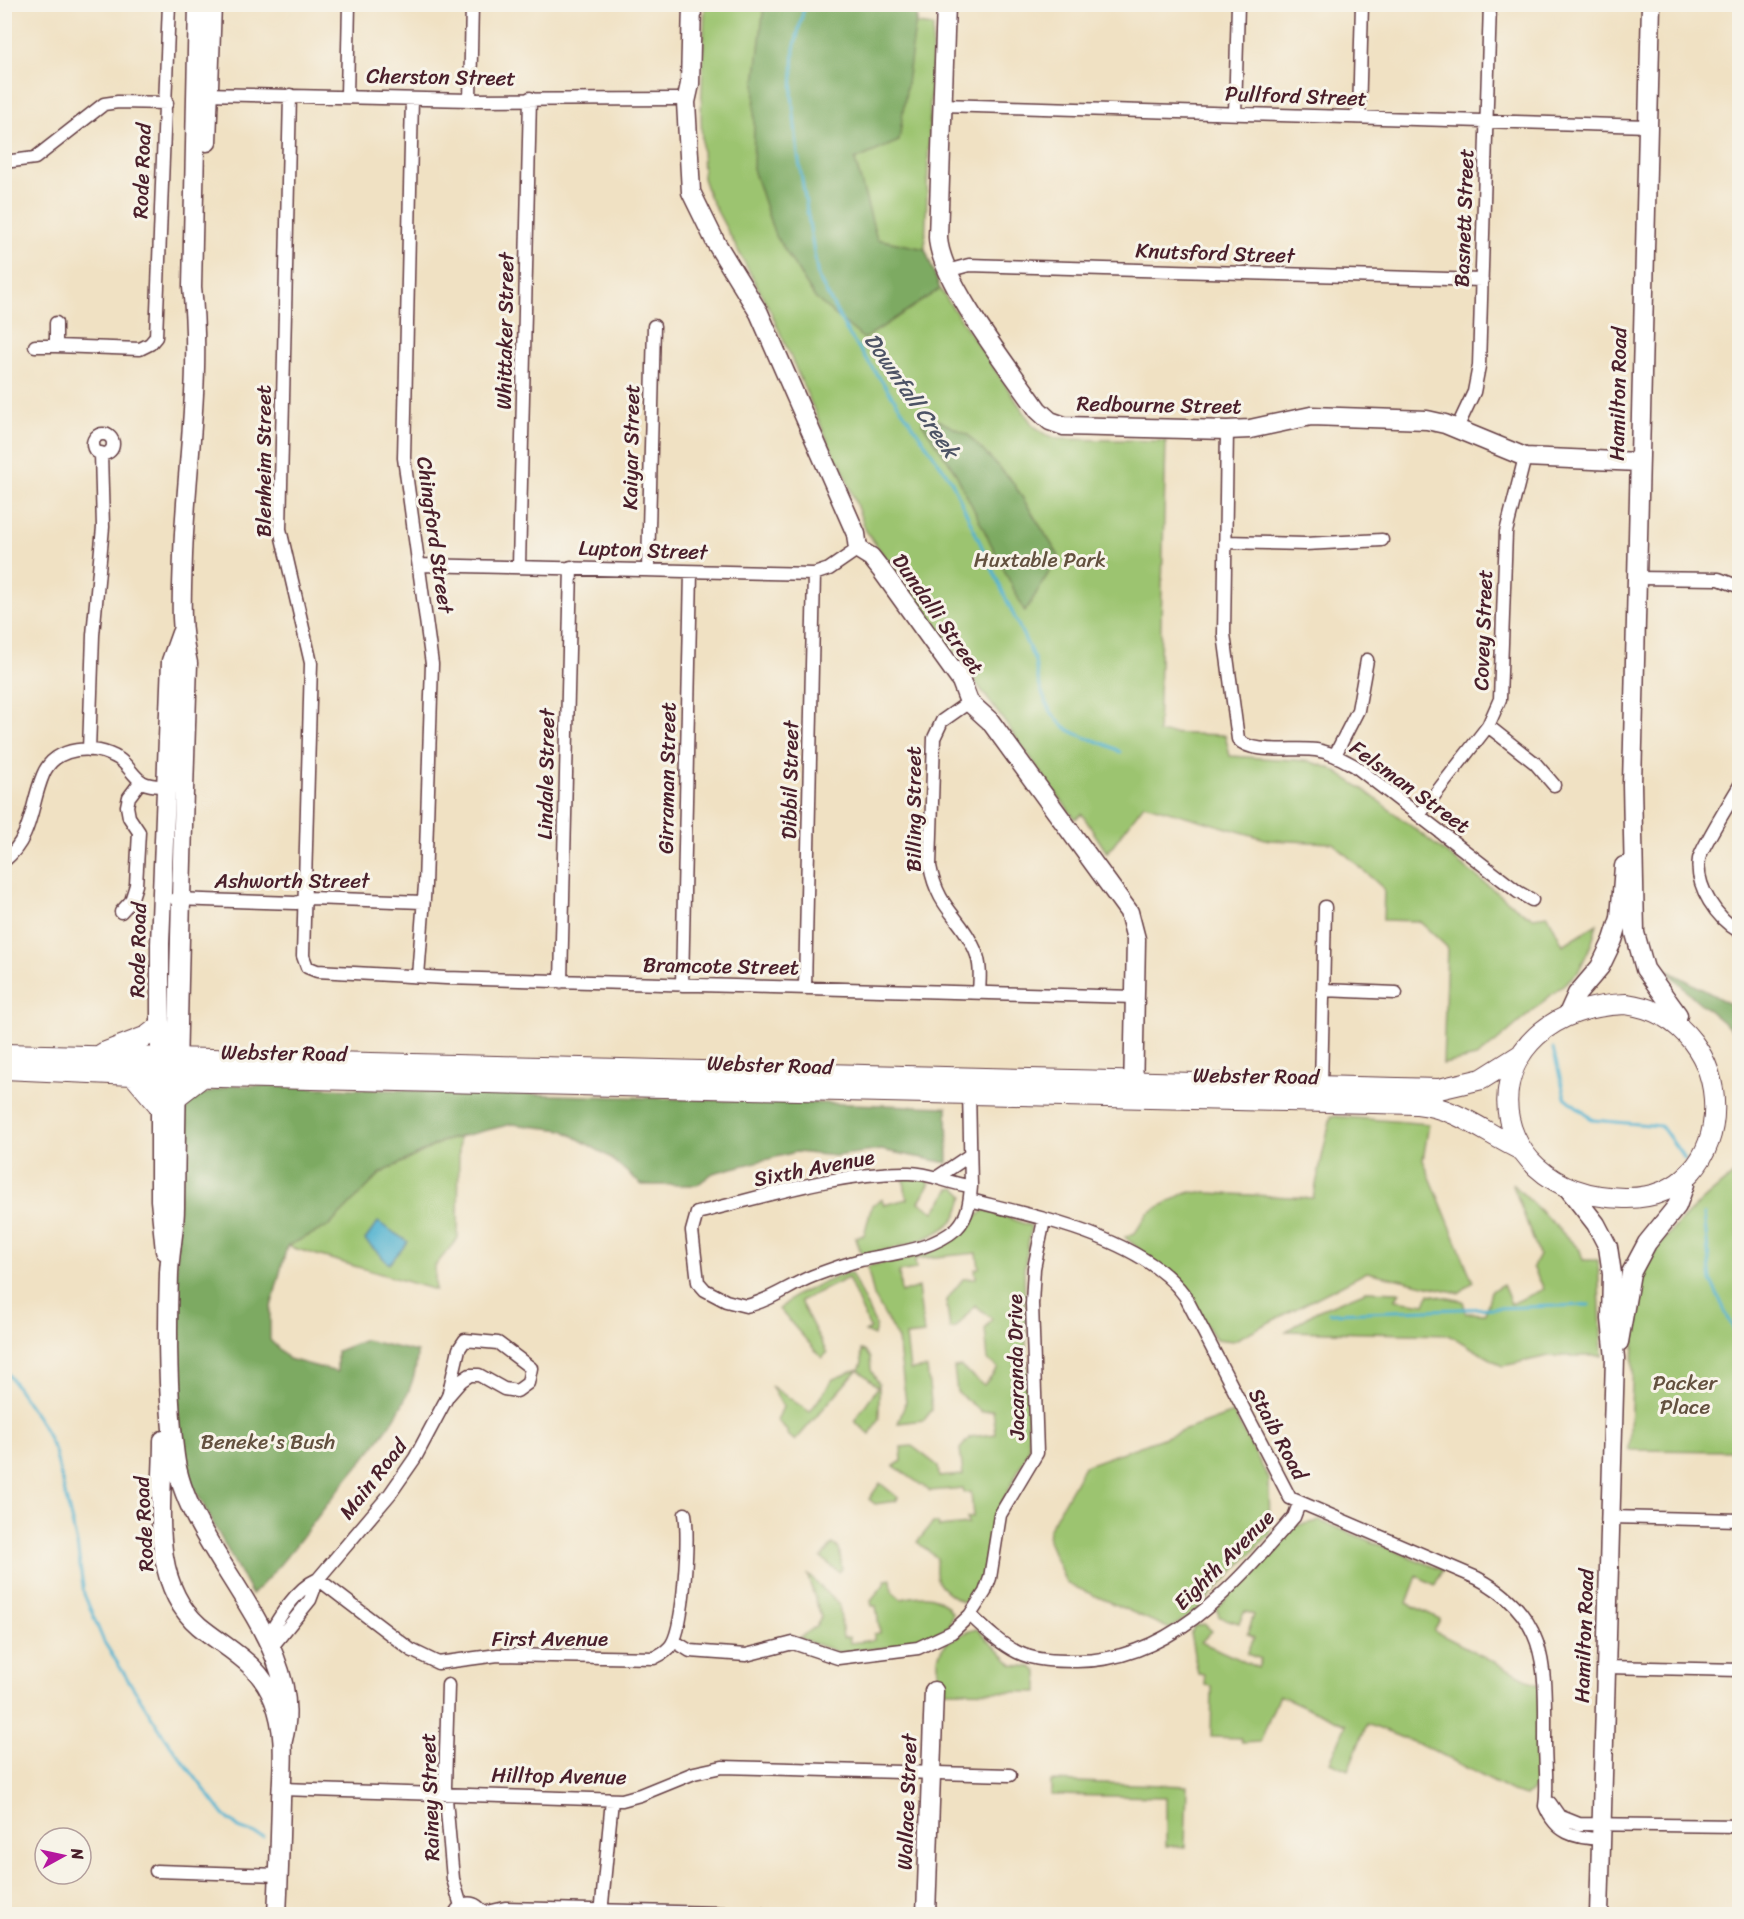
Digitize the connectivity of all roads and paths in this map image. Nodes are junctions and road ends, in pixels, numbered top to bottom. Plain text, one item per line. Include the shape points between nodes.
1 (170, 4) edge
2 (198, 4) edge
3 (212, 4) edge
4 (350, 4) edge
5 (472, 4) edge
6 (692, 4) edge
7 (946, 4) edge
8 (1238, 4) edge
9 (1362, 4) edge
10 (1490, 4) edge
11 (1651, 4) edge
12 (202, 94) junction
13 (290, 95) junction
14 (347, 95) junction
15 (530, 98) junction
16 (412, 99) junction
17 (686, 99) junction
18 (470, 100) junction
19 (167, 102) junction
20 (942, 105) junction
21 (1235, 114) junction
22 (1359, 117) junction
23 (1486, 121) junction
24 (1648, 126) junction
25 (4, 162) edge
26 (947, 271) junction
27 (1482, 280) junction
28 (56, 323) dead end
29 (654, 326) dead end
30 (35, 346) dead end
31 (56, 346) junction
32 (1457, 428) junction
33 (1227, 430) junction
34 (101, 453) dead end
35 (1525, 457) junction
36 (1639, 462) junction
37 (1382, 540) dead end
38 (1225, 542) junction
39 (858, 549) junction
40 (419, 565) junction
41 (519, 566) junction
42 (571, 567) junction
43 (648, 570) junction
44 (691, 572) junction
45 (814, 574) junction
46 (1637, 578) junction
47 (1740, 587) edge
48 (1367, 660) dead end
49 (969, 702) junction
50 (1488, 726) junction
51 (89, 750) junction
52 (1335, 755) junction
53 (141, 781) junction
54 (1632, 784) junction
55 (1554, 785) dead end
56 (175, 787) junction
57 (1739, 789) edge
58 (1419, 815) junction
59 (4, 861) edge
60 (171, 899) junction
61 (303, 900) junction
62 (1532, 900) dead end
63 (423, 902) junction
64 (1325, 907) dead end
65 (121, 912) dead end
66 (1740, 932) edge
67 (307, 967) joint
68 (418, 976) junction
69 (561, 982) junction
70 (682, 985) junction
71 (805, 988) junction
72 (1323, 990) junction
73 (979, 992) junction
74 (1396, 993) dead end
75 (1135, 997) junction
76 (1568, 1014) junction
77 (1678, 1016) junction
78 (160, 1026) junction
79 (1718, 1048) dead end
80 (4, 1054) edge
81 (1520, 1055) junction
82 (98, 1056) junction
83 (168, 1067) junction
84 (4, 1069) edge
85 (133, 1075) junction
86 (205, 1075) junction
87 (969, 1086) junction
88 (1321, 1087) junction
89 (1133, 1089) junction
90 (168, 1103) junction
91 (1728, 1143) dead end
92 (1523, 1150) junction
93 (970, 1155) junction
94 (939, 1176) junction
95 (1685, 1184) junction
96 (971, 1186) junction
97 (1567, 1187) junction
98 (970, 1200) junction
99 (1044, 1220) junction
100 (1615, 1358) junction
101 (448, 1396) junction
102 (168, 1406) junction
103 (1299, 1504) junction
104 (685, 1514) dead end
105 (1610, 1516) junction
106 (1740, 1520) edge
107 (318, 1580) junction
108 (282, 1614) junction
109 (970, 1615) junction
110 (252, 1616) junction
111 (674, 1641) junction
112 (223, 1643) junction
113 (267, 1646) junction
114 (1606, 1667) junction
115 (1740, 1670) edge
116 (448, 1685) dead end
117 (934, 1691) dead end
118 (276, 1707) junction
119 (283, 1740) junction
120 (930, 1772) junction
121 (1010, 1774) dead end
122 (281, 1789) junction
123 (446, 1793) junction
124 (612, 1800) junction
125 (1740, 1826) edge
126 (1602, 1831) junction
127 (156, 1872) dead end
128 (279, 1875) junction
129 (458, 1910) edge
130 (601, 1913) edge
131 (277, 1914) edge
132 (483, 1914) edge
133 (761, 1914) edge
134 (926, 1914) edge
135 (1599, 1914) edge

1 - 19 street, Rode Road
2 - 12 main road, Rode Road
3 - 12 main road, Rode Road
4 - 14 street
5 - 18 street
6 - 17 main road via 690,84
7 - 20 main road, Redbourne Street
8 - 21 street
9 - 22 street
10 - 23 street, Basnett Street
11 - 24 main road, Hamilton Road
12 - 13 street, Cherston Street
12 - 56 main road, Rode Road via 192,287 196,321 194,414 181,632 171,661
13 - 14 street, Cherston Street
13 - 61 street, Blenheim Street via 280,529 311,663
14 - 16 street, Cherston Street
15 - 17 street, Cherston Street
15 - 18 street, Cherston Street
15 - 41 street, Whittaker Street
16 - 18 street, Cherston Street
16 - 40 street, Chingford Street via 404,450
17 - 39 main road via 689,174 695,202 765,326 856,534
19 - 25 street via 104,104 41,155
19 - 31 street, Rode Road via 155,339 140,349
20 - 21 street, Pullford Street
20 - 26 main road, Redbourne Street via 938,237
21 - 22 street, Pullford Street
22 - 23 street, Pullford Street
23 - 24 street, Pullford Street
23 - 27 street, Basnett Street
24 - 36 main road, Hamilton Road
26 - 27 street, Knutsford Street via 969,265
26 - 33 main road, Redbourne Street via 1038,410 1050,421 1078,427
27 - 32 street, Basnett Street via 1478,377
28 - 31 street
29 - 43 street, Kaiyar Street
30 - 31 street
32 - 33 main road, Redbourne Street via 1427,420 1311,416
32 - 35 main road, Redbourne Street
33 - 38 street, Felsman Street
34 - 51 street via 103,527 93,635
35 - 36 main road, Redbourne Street
35 - 50 street, Covey Street via 1506,532 1502,690
36 - 46 main road, Hamilton Road
37 - 38 street via 1305,544
38 - 52 street, Felsman Street via 1224,634 1238,739 1252,747 1309,749
39 - 45 street, Lupton Street via 829,569
39 - 49 main road, Dundalli Street via 882,571 961,681
40 - 41 street, Lupton Street
40 - 63 street, Chingford Street via 432,672
41 - 42 street, Lupton Street
42 - 43 street, Lupton Street
42 - 69 street, Lindale Street
43 - 44 street, Lupton Street
44 - 45 street, Lupton Street
44 - 70 street, Girraman Street
45 - 71 street, Dibbil Street
46 - 47 street via 1719,579
46 - 54 main road, Hamilton Road
48 - 52 street via 1359,710
49 - 73 street, Billing Street via 942,721 934,738 930,866 943,904 975,949
49 - 75 main road, Dundalli Street via 990,721 1129,912 1136,939
50 - 55 street via 1535,763
50 - 58 street, Covey Street
51 - 53 street via 113,756
51 - 59 street via 62,754 46,769 27,832
52 - 58 street, Felsman Street
53 - 56 street
53 - 65 street via 127,806 139,832 136,885 131,901
54 - 76 main road, Hamilton Road via 1617,929 1600,967 1577,994
54 - 77 main road, Hamilton Road via 1636,943 1650,979
56 - 60 main road, Rode Road
57 - 66 street via 1699,858 1704,896
58 - 62 street, Felsman Street
60 - 61 street, Ashworth Street via 296,903
60 - 78 main road, Rode Road
60 - 83 main road, Rode Road
61 - 63 street, Ashworth Street
61 - 67 street, Blenheim Street via 303,956
63 - 68 street, Chingford Street
64 - 72 street
67 - 68 street, Bramcote Street via 317,971
68 - 69 street, Bramcote Street
69 - 70 street, Bramcote Street
70 - 71 street, Bramcote Street
71 - 73 street, Bramcote Street
72 - 74 street
72 - 88 street
73 - 75 street, Bramcote Street
75 - 89 main road, Dundalli Street
76 - 77 main road via 1595,1006 1626,1004 1657,1008
76 - 81 main road via 1540,1032
77 - 79 main road
78 - 82 main road via 147,1036
78 - 83 main road, Rode Road
80 - 82 main road, Webster Road
81 - 88 main road, Webster Road via 1482,1079 1450,1088
81 - 92 main road via 1507,1083 1506,1102 1513,1133
82 - 83 main road, Webster Road
83 - 85 main road, Webster Road
83 - 86 main road, Webster Road
83 - 87 main road, Webster Road
83 - 90 main road, Rode Road
84 - 85 main road, Webster Road
85 - 90 main road
86 - 87 main road, Webster Road
86 - 90 main road
87 - 89 main road, Webster Road
87 - 93 street
88 - 89 main road, Webster Road
89 - 92 main road, Webster Road via 1430,1106 1457,1113 1495,1138
90 - 102 main road, Rode Road via 160,1200 169,1271
91 - 95 main road via 1711,1165
92 - 97 main road via 1551,1179
93 - 94 street
93 - 96 street
94 - 96 street, Sixth Avenue via 952,1184
94 - 98 street, Sixth Avenue via 871,1174 697,1213 692,1231 698,1282 726,1300 746,1306 756,1304 811,1277 933,1242 956,1229 965,1218
95 - 97 main road via 1665,1193 1625,1198 1596,1196
95 - 100 main road, Hamilton Road via 1677,1206 1647,1243 1631,1273
96 - 98 street
97 - 100 main road, Hamilton Road via 1596,1224 1608,1247
98 - 99 street, Staib Road
99 - 103 street, Staib Road via 1136,1252 1178,1286 1270,1463 1290,1498
99 - 109 street, Jacaranda Drive via 1034,1268 1032,1304 1037,1453 1000,1515 990,1578
100 - 105 main road, Hamilton Road
101 - 101 street, Main Road via 459,1349 465,1340 498,1342 531,1368 530,1380 519,1390 504,1389 486,1376 473,1374
101 - 107 street, Main Road via 415,1458 390,1494
102 - 110 main road, Rode Road via 175,1460 188,1502
102 - 112 main road, Rode Road via 163,1438 166,1570 178,1603
103 - 109 street, Eighth Avenue via 1287,1525 1205,1611 1175,1633 1143,1649 1084,1661 1044,1660 1015,1651
103 - 126 street, Staib Road via 1477,1578 1518,1610 1532,1629 1544,1661 1545,1806 1559,1828 1575,1837
104 - 111 street via 688,1549
105 - 106 street
105 - 114 main road, Hamilton Road
107 - 108 street, Main Road via 305,1586
107 - 111 street, First Avenue via 419,1656 438,1663 498,1655 641,1659 662,1653
107 - 113 street, Main Road via 310,1600
108 - 110 street via 268,1618
108 - 113 street, Main Road
109 - 111 street, Jacaranda Drive via 952,1632 918,1648 838,1658 793,1643 746,1654 690,1651
110 - 113 main road, Rode Road
112 - 113 main road via 247,1652
112 - 118 main road, Rode Road via 257,1671
113 - 118 main road
113 - 119 main road, Rode Road via 283,1679 287,1719
114 - 115 street
114 - 126 main road, Hamilton Road
116 - 123 street, Rainey Street
117 - 120 main road, Wallace Street
118 - 119 main road, Rode Road
119 - 122 main road, Rode Road
120 - 121 street, Hilltop Avenue
120 - 124 street, Hilltop Avenue via 722,1767 694,1773 634,1798
120 - 134 main road, Wallace Street
122 - 123 street, Hilltop Avenue
122 - 128 main road, Rode Road
123 - 124 street, Hilltop Avenue
123 - 129 street, Rainey Street
124 - 130 street
125 - 126 street, Staib Road
126 - 135 main road, Hamilton Road
127 - 128 street
128 - 131 main road, Rode Road
129 - 132 street via 473,1904
130 - 132 street via 505,1908
130 - 133 street

